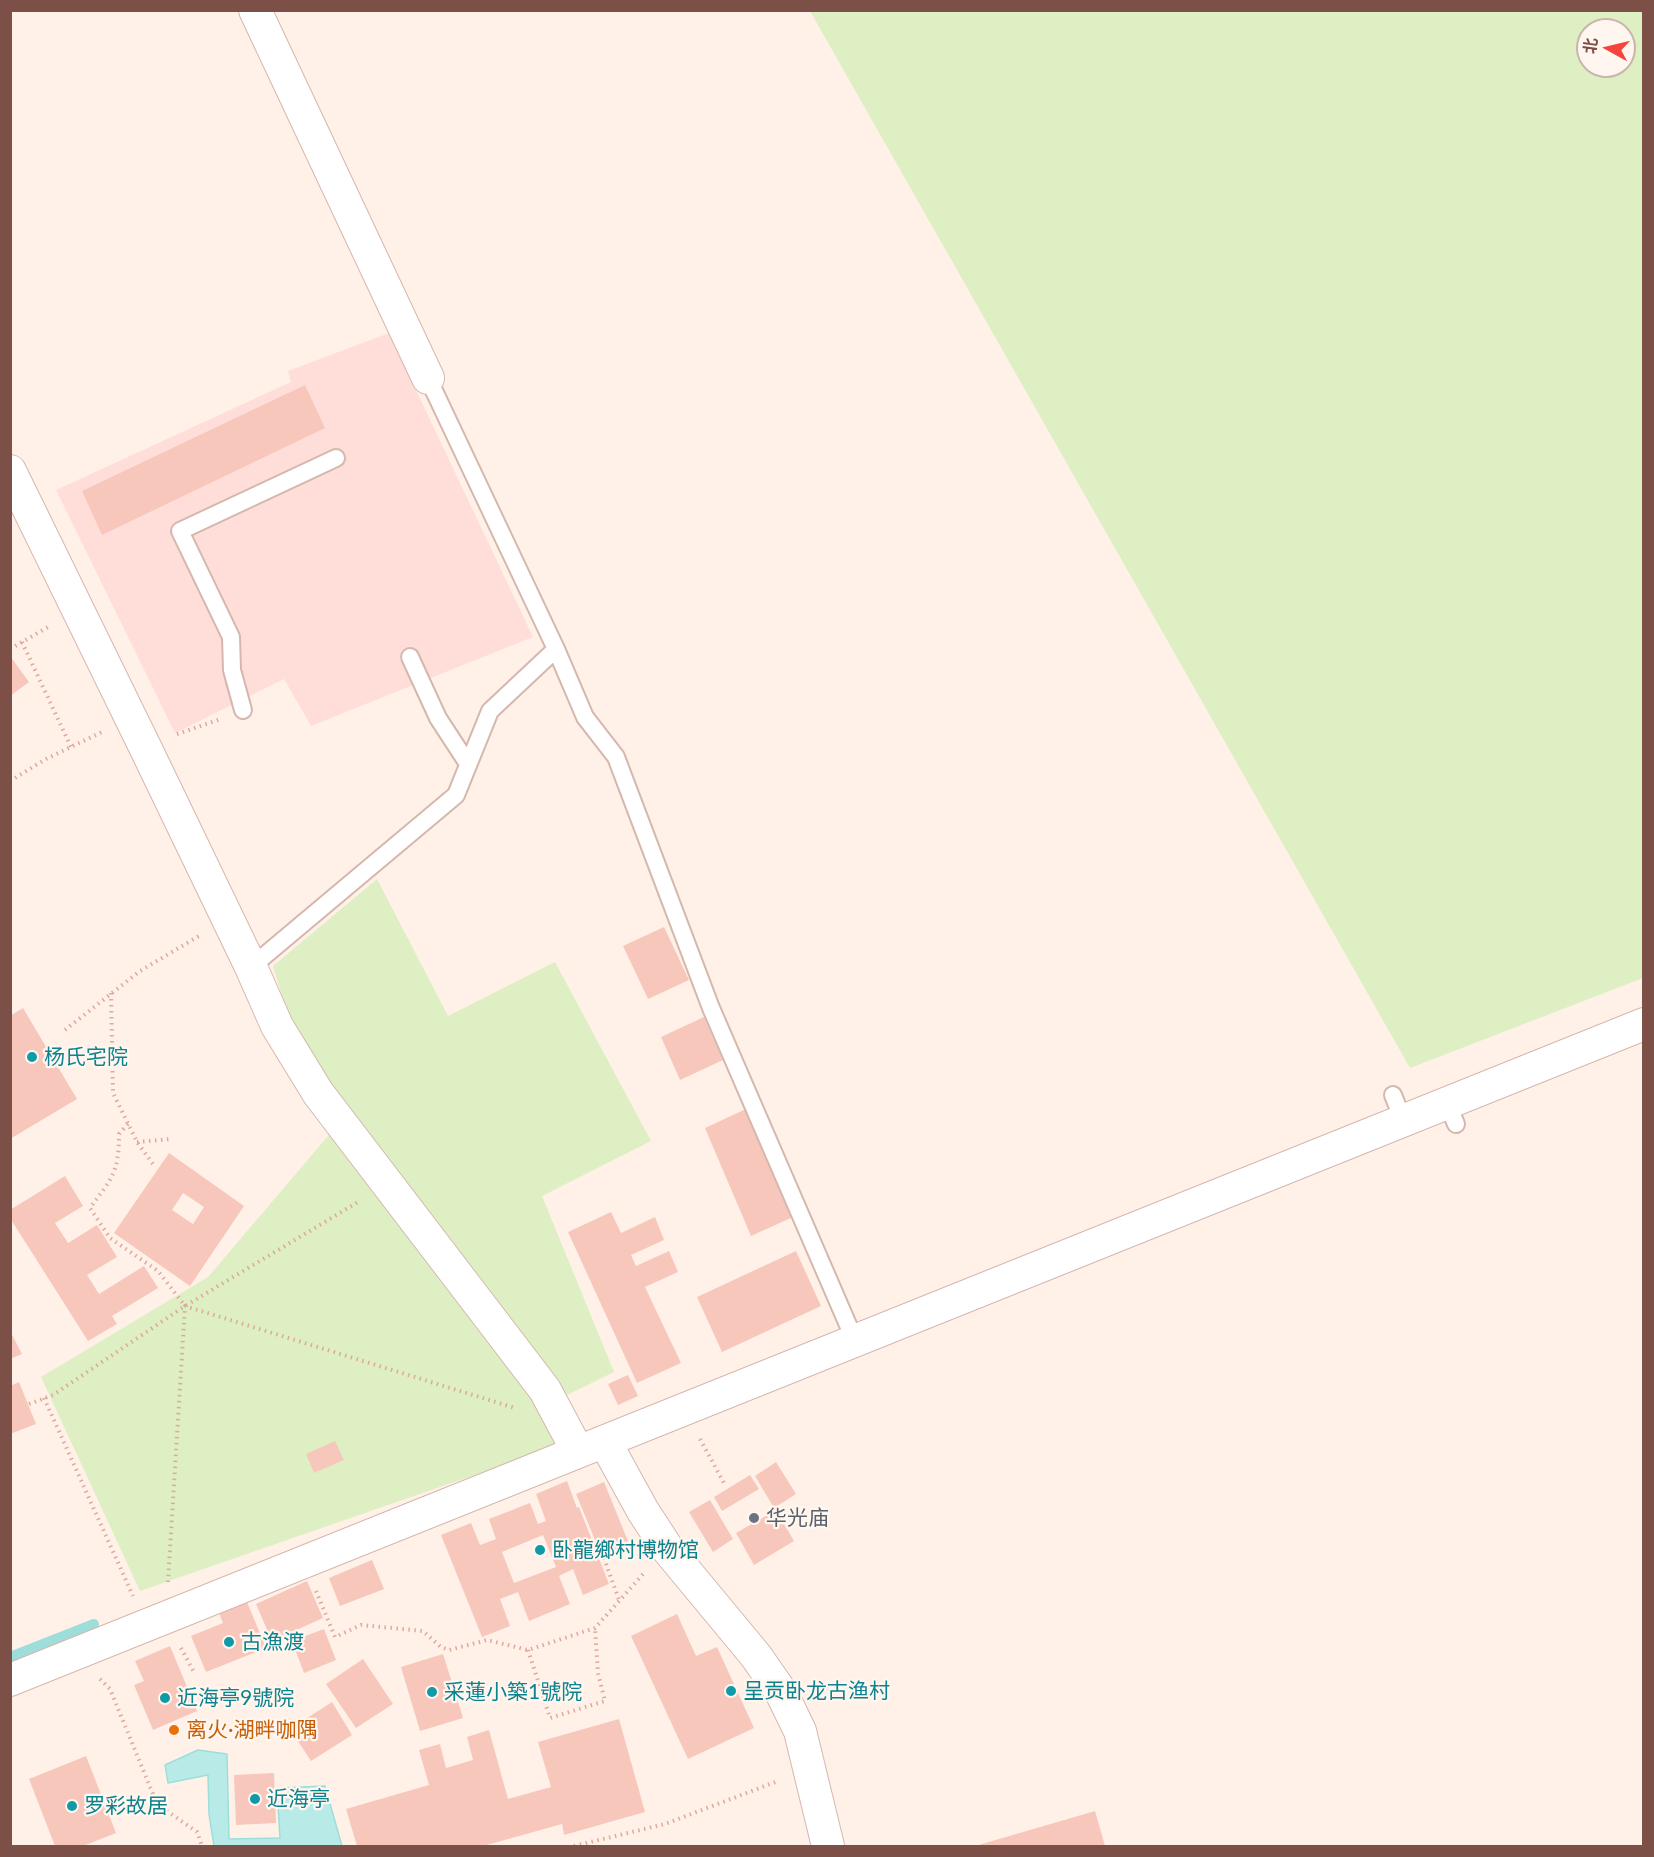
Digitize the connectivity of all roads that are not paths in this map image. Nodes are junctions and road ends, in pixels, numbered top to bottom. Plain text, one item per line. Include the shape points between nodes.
1 (255, 10) edge
2 (428, 378) joint
3 (336, 458) dead end
4 (10, 471) edge
5 (556, 649) junction
6 (410, 657) dead end
7 (243, 710) road end
8 (468, 764) junction
9 (251, 967) junction
10 (1644, 1024) edge
11 (855, 1341) junction
12 (591, 1447) junction
13 (10, 1680) edge
14 (828, 1846) edge

1 - 2 street
2 - 5 lane
3 - 7 lane via 180,531 231,637 232,670
4 - 9 street
5 - 8 lane via 490,711
5 - 11 lane via 585,717 616,757 711,1008
6 - 8 lane via 438,718
8 - 9 lane via 456,795
9 - 12 street via 277,1026 318,1093 546,1390 562,1422
10 - 11 street via 1452,1113 1398,1108
11 - 12 street
12 - 13 street
12 - 14 street via 781,1692 800,1731

